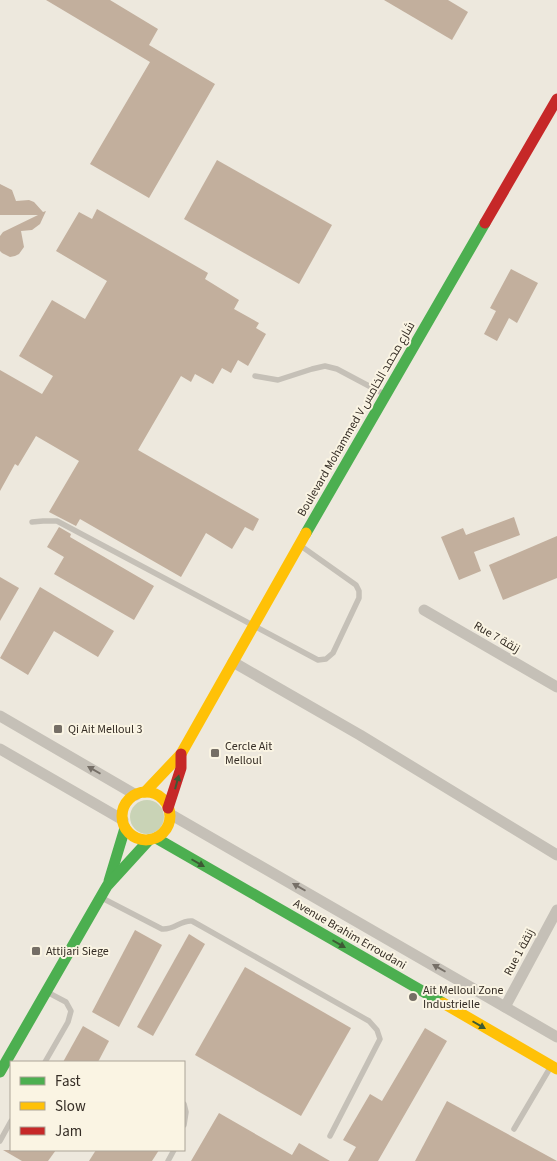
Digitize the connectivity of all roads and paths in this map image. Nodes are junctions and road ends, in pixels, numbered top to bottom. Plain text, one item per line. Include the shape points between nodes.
1 (557, 99) edge
2 (254, 376) dead end
3 (386, 395) junction
4 (32, 522) dead end
5 (299, 544) junction
6 (424, 610) dead end
7 (253, 625) junction
8 (233, 662) junction
9 (557, 687) edge
10 (0, 716) edge
11 (0, 749) edge
12 (181, 754) junction
13 (140, 793) junction
14 (169, 811) junction
15 (124, 824) junction
16 (152, 839) junction
17 (557, 855) edge
18 (107, 886) junction
19 (100, 897) junction
20 (557, 910) edge
21 (45, 991) junction
22 (505, 1007) junction
23 (557, 1037) edge
24 (46, 1061) edge
25 (555, 1064) edge
26 (0, 1072) edge
27 (10, 1123) edge
28 (514, 1129) dead end
29 (330, 1136) dead end
30 (0, 1141) edge

1 - 3 main road, Boulevard Mohammed V شارع محمد الخامس
2 - 3 lane via 278,380 325,366
3 - 5 main road, Boulevard Mohammed V شارع محمد الخامس
4 - 7 lane via 57,521
5 - 7 main road, Boulevard Mohammed V شارع محمد الخامس
5 - 7 lane via 356,585 359,591 359,598 333,654 318,660
6 - 9 street, Rue 7 زنقة
7 - 8 main road, Boulevard Mohammed V شارع محمد الخامس
8 - 12 main road, Boulevard Mohammed V شارع محمد الخامس
8 - 17 street
13 -> 10 street
11 - 15 street
12 - 13 main road, Boulevard Mohammed V شارع محمد الخامس
14 -> 12 main road, Boulevard Mohammed V شارع محمد الخامس via 181,768
13 - 14 main road via 159,796
13 - 15 main road via 125,805 122,812
14 - 16 main road via 166,828
22 -> 14 street, Avenue Brahim Erroudani
15 - 16 main road via 135,837
15 - 18 main road
16 - 18 main road
16 -> 25 main road, Avenue Brahim Erroudani
18 - 19 main road
19 - 21 main road
19 - 29 lane via 162,929 172,929 182,921 192,921 368,1021 378,1030 380,1040
20 - 22 street, Rue 1 زنقة
21 - 24 lane via 66,1002 71,1011
21 - 26 main road
22 - 23 street, Avenue Brahim Erroudani
25 - 28 lane
27 - 30 lane

